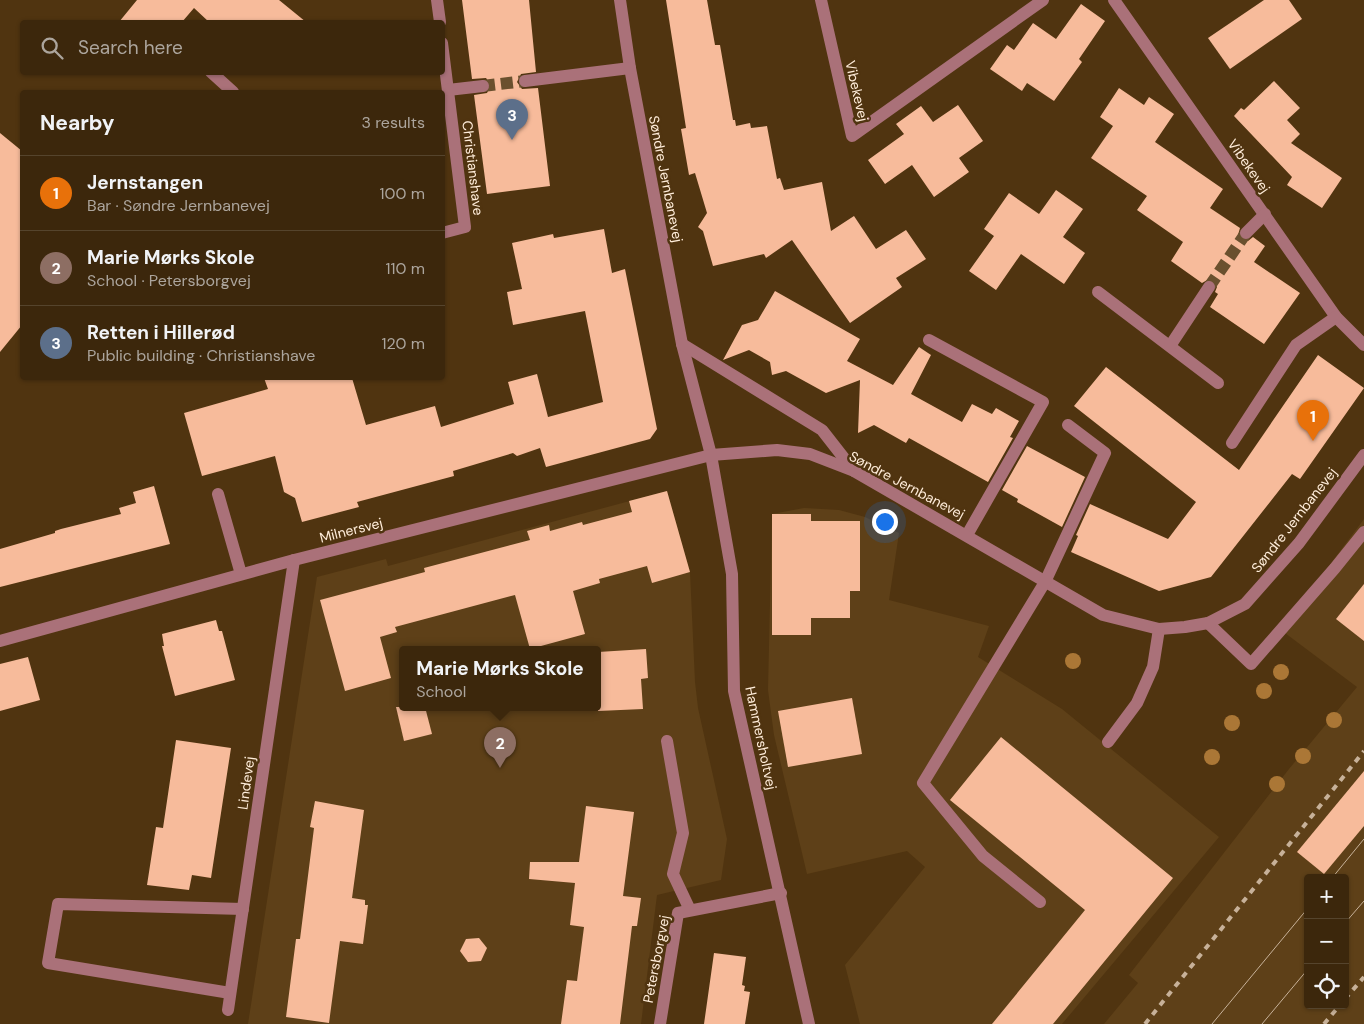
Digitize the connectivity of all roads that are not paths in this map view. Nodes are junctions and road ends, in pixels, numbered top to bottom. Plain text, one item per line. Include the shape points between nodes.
1 (437, 0) edge
2 (620, 0) edge
3 (821, 0) edge
4 (1043, 0) edge
5 (1114, 0) edge
6 (440, 20) edge
7 (445, 66) edge
8 (630, 68) junction
9 (214, 75) edge
10 (525, 81) tunnel mouth
11 (482, 86) tunnel mouth
12 (231, 90) edge
13 (448, 90) junction
14 (1265, 214) junction
15 (445, 232) edge
16 (1246, 233) tunnel mouth
17 (1209, 287) tunnel mouth
18 (1098, 292) dead end
19 (1336, 317) junction
20 (929, 340) dead end
21 (682, 344) junction
22 (1364, 345) edge
23 (1170, 346) junction
24 (1218, 383) dead end
25 (1068, 425) dead end
26 (1232, 443) dead end
27 (711, 455) junction
28 (1364, 455) edge
29 (854, 471) junction
30 (218, 494) dead end
31 (1364, 532) edge
32 (967, 535) junction
33 (294, 560) junction
34 (241, 574) junction
35 (1045, 582) junction
36 (1208, 622) junction
37 (1158, 629) junction
38 (0, 641) edge
39 (667, 741) dead end
40 (1108, 742) dead end
41 (781, 893) junction
42 (1040, 902) dead end
43 (243, 909) junction
44 (690, 910) junction
45 (230, 993) junction
46 (228, 1010) dead end
47 (660, 1024) edge
48 (810, 1024) edge

1 - 6 street
2 - 8 street, Søndre Jernbanevej
3 - 4 street, Vibekevej via 852,136
5 - 14 street, Vibekevej
7 - 13 street, Christianshave
8 - 10 street
8 - 21 street, Søndre Jernbanevej
9 - 12 street
11 - 13 street
13 - 15 street, Christianshave via 465,227
14 - 16 street
14 - 19 street, Vibekevej
17 - 23 street
18 - 23 street
19 - 22 street, Vibekevej
19 - 26 street via 1296,345
20 - 32 street via 1043,402
21 - 27 street, Søndre Jernbanevej
21 - 29 street via 822,430
23 - 24 street
25 - 35 street via 1104,453
27 - 29 street, Søndre Jernbanevej via 776,450 810,454
27 - 33 street, Milnersvej
27 - 41 street, Hammersholtvej via 732,574 734,691
28 - 36 street, Søndre Jernbanevej via 1299,543 1245,604
29 - 32 street, Søndre Jernbanevej
30 - 34 street
31 - 36 street via 1251,664
32 - 35 street, Søndre Jernbanevej
33 - 34 street, Milnersvej
33 - 43 street, Lindevej
34 - 38 street, Milnersvej
35 - 37 street, Søndre Jernbanevej via 1103,616
35 - 42 street via 923,783 984,856
36 - 37 street, Søndre Jernbanevej
37 - 40 street via 1153,667 1137,704
39 - 44 street via 683,833 673,874
41 - 44 street, Petersborgvej
41 - 48 street, Hammersholtvej
43 - 45 street, Lindevej
43 - 45 street via 58,904 48,963
44 - 47 street, Petersborgvej via 678,913
45 - 46 street, Lindevej

